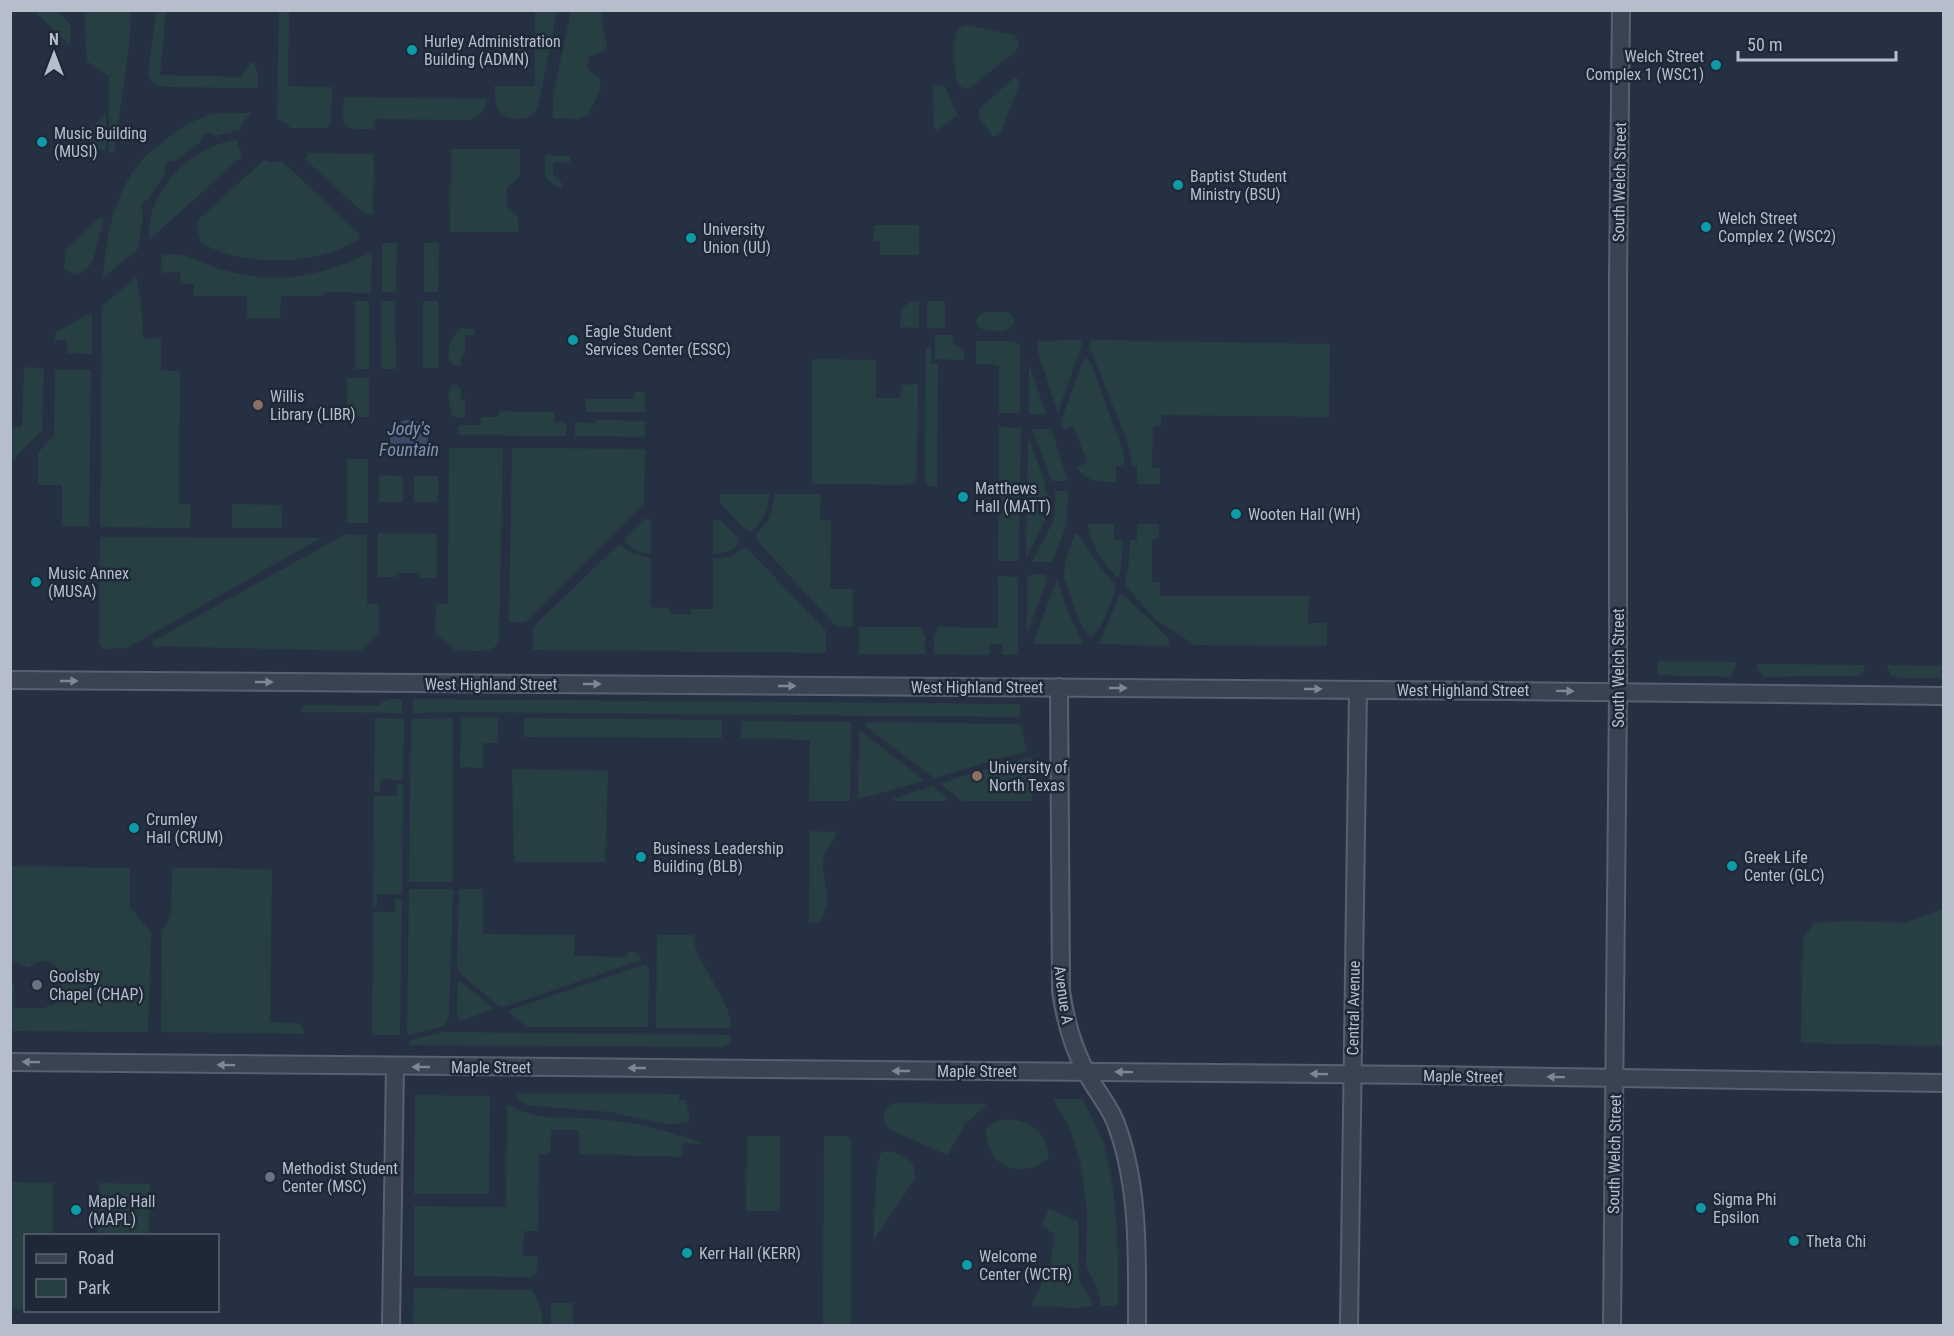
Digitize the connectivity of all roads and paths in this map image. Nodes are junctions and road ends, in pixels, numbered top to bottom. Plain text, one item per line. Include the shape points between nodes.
1 (1621, 10) edge
2 (10, 680) edge
3 (1059, 687) junction
4 (1358, 690) junction
5 (1618, 692) junction
6 (1944, 696) edge
7 (10, 1062) edge
8 (394, 1066) junction
9 (1085, 1072) junction
10 (1352, 1074) junction
11 (1614, 1077) junction
12 (1944, 1083) edge
13 (392, 1326) edge
14 (1137, 1326) edge
15 (1349, 1326) edge
16 (1612, 1326) edge

1 - 5 street, South Welch Street
2 -> 3 street, West Highland Street
3 -> 4 street, West Highland Street
3 - 9 street, Avenue A via 1060,991 1065,1018
4 -> 5 street, West Highland Street
4 - 10 street, Central Avenue
5 - 6 street, West Highland Street
5 - 11 street, South Welch Street
8 -> 7 street, Maple Street
9 -> 8 street, Maple Street
8 - 13 street
10 -> 9 street, Maple Street
9 - 14 street, Avenue A via 1114,1119 1132,1184
11 -> 10 street, Maple Street
10 - 15 street, Central Avenue
11 - 12 street, Maple Street
11 - 16 street, South Welch Street

